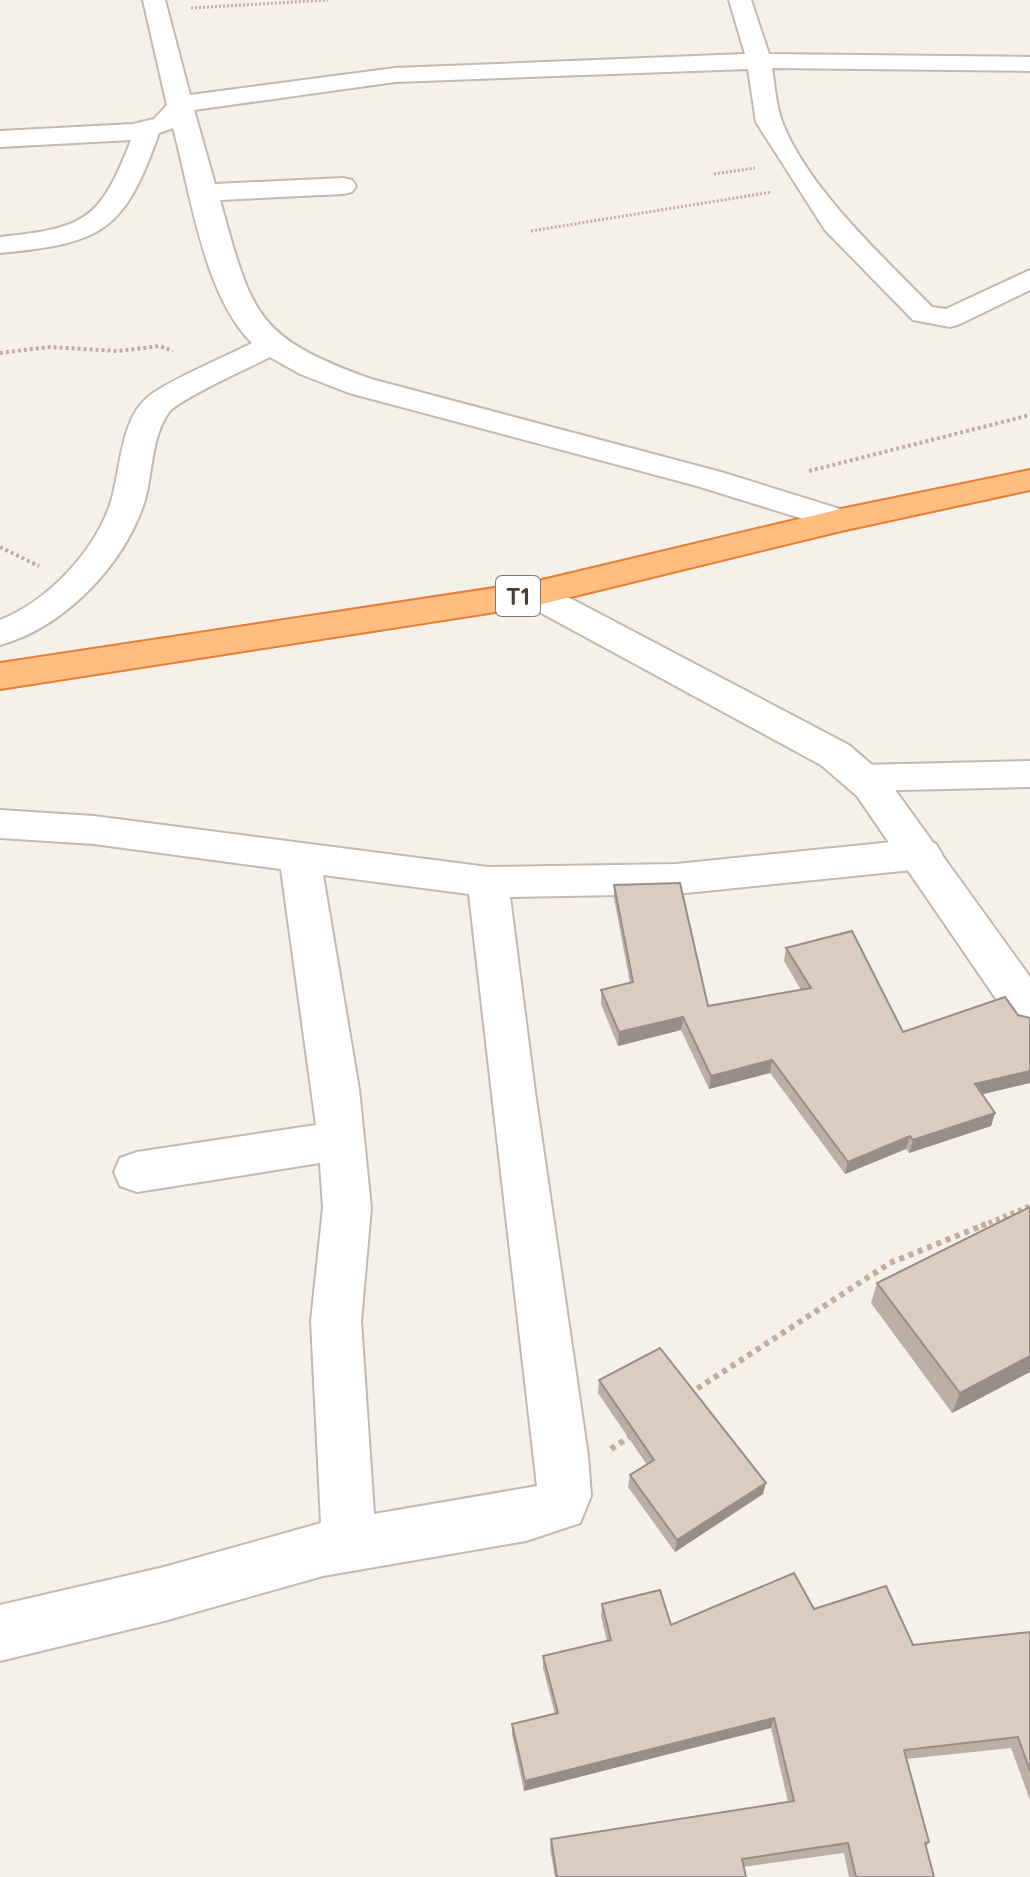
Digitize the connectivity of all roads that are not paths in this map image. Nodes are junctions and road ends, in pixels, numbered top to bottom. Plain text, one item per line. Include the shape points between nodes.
1 (740, 0) edge
2 (154, 5) edge
3 (759, 61) junction
4 (1030, 64) edge
5 (182, 104) junction
6 (148, 129) junction
7 (0, 139) edge
8 (343, 186) dead end
9 (204, 193) junction
10 (0, 245) edge
11 (1030, 279) edge
12 (271, 345) junction
13 (1030, 480) edge
14 (841, 520) junction
15 (534, 594) junction
16 (0, 633) edge
17 (0, 676) edge
18 (1030, 774) edge
19 (862, 778) junction
20 (0, 824) edge
21 (922, 854) junction
22 (300, 858) junction
23 (488, 882) junction
24 (1030, 1012) edge
25 (341, 1140) junction
26 (137, 1172) dead end
27 (349, 1546) junction
28 (0, 1633) edge

1 - 3 street
2 - 5 street
3 - 4 street
3 - 5 street via 395,75
3 - 11 street via 769,122 809,188 835,224 923,314 950,318
5 - 6 street via 163,124
5 - 9 street
6 - 7 street
6 - 10 street via 110,211 94,228 62,239
8 - 9 street
9 - 12 street via 237,299
12 - 14 street via 311,368 360,386 738,487
12 - 16 street via 159,403 143,431 128,500 109,545 53,604
13 - 14 highway, T1
14 - 15 highway, T1
15 - 17 highway, T1
15 - 19 street via 835,755
18 - 19 street
19 - 21 street
20 - 22 street via 94,830
21 - 23 street via 676,879
21 - 24 street
22 - 23 street
22 - 25 street
23 - 27 street via 563,1501 555,1509
25 - 26 street
25 - 27 street via 347,1208 336,1321
27 - 28 street

